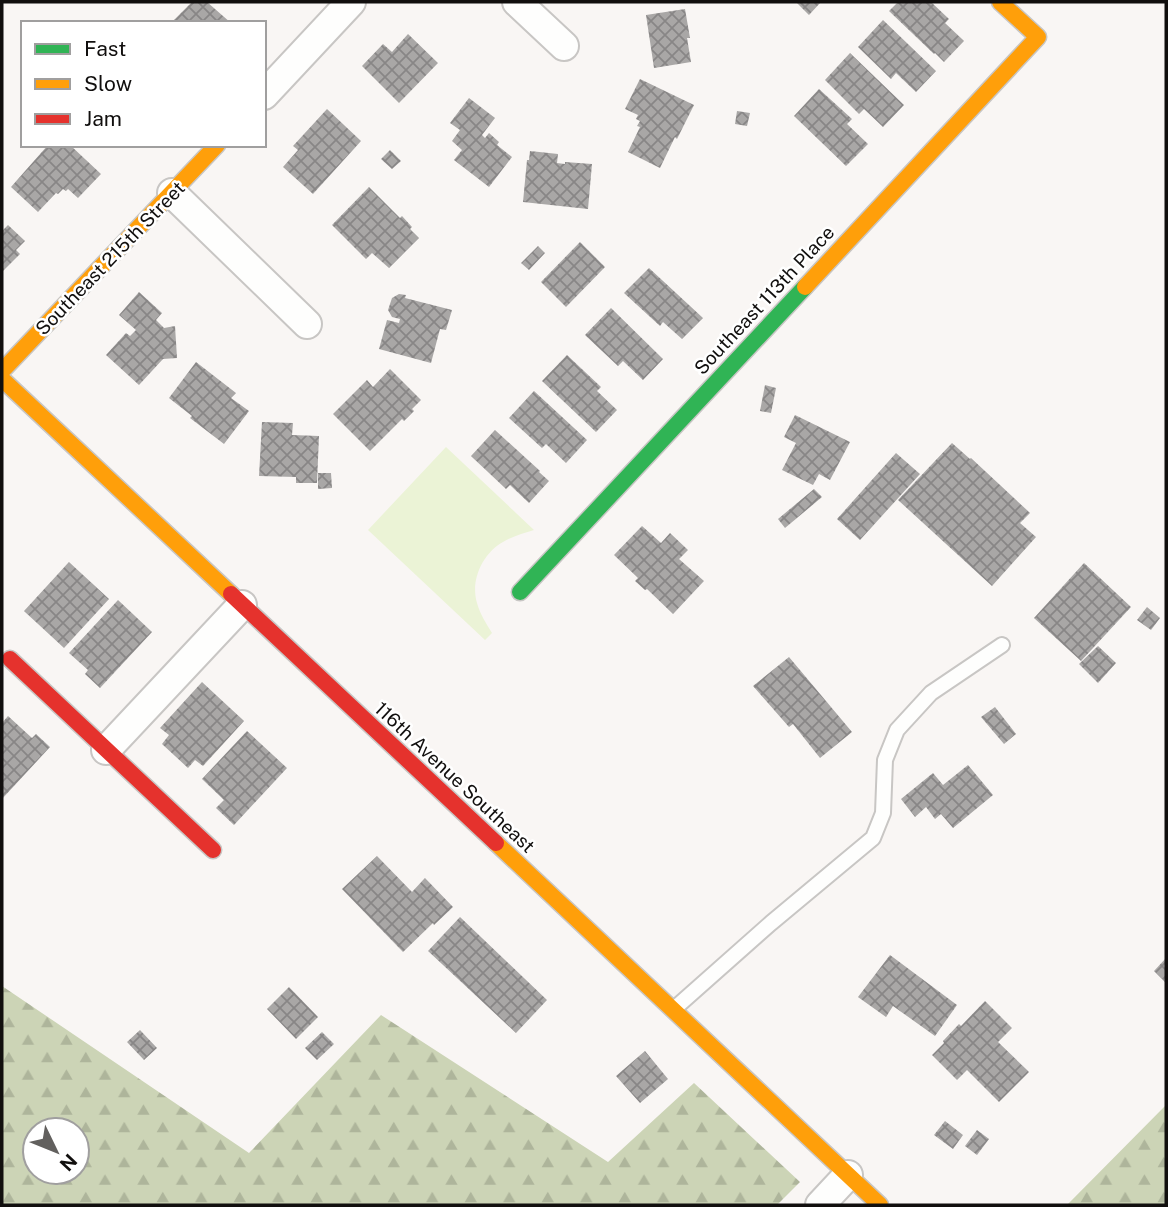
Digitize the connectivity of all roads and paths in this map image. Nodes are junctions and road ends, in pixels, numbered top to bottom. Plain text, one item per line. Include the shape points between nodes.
1 (351, 2) edge
2 (517, 2) edge
3 (1000, 2) edge
4 (564, 46) dead end
5 (266, 93) edge
6 (215, 147) edge
7 (172, 193) junction
8 (307, 324) dead end
9 (2, 371) edge
10 (2, 379) edge
11 (520, 592) dead end
12 (242, 605) junction
13 (1002, 645) dead end
14 (10, 659) dead end
15 (106, 750) junction
16 (213, 849) dead end
17 (673, 1010) junction
18 (848, 1175) junction
19 (820, 1205) edge
20 (880, 1205) edge

1 - 5 street
2 - 4 street
3 - 11 street, Southeast 113th Place via 1038,37
6 - 7 street, Southeast 215th Street
7 - 8 street
7 - 9 street, Southeast 215th Street
10 - 12 street, 116th Avenue Southeast
12 - 15 street
12 - 17 street, 116th Avenue Southeast
13 - 17 lane via 931,693 897,730 885,760 883,813 873,838
14 - 15 street
15 - 16 street
17 - 18 street, 116th Avenue Southeast
18 - 19 street
18 - 20 street, 116th Avenue Southeast

